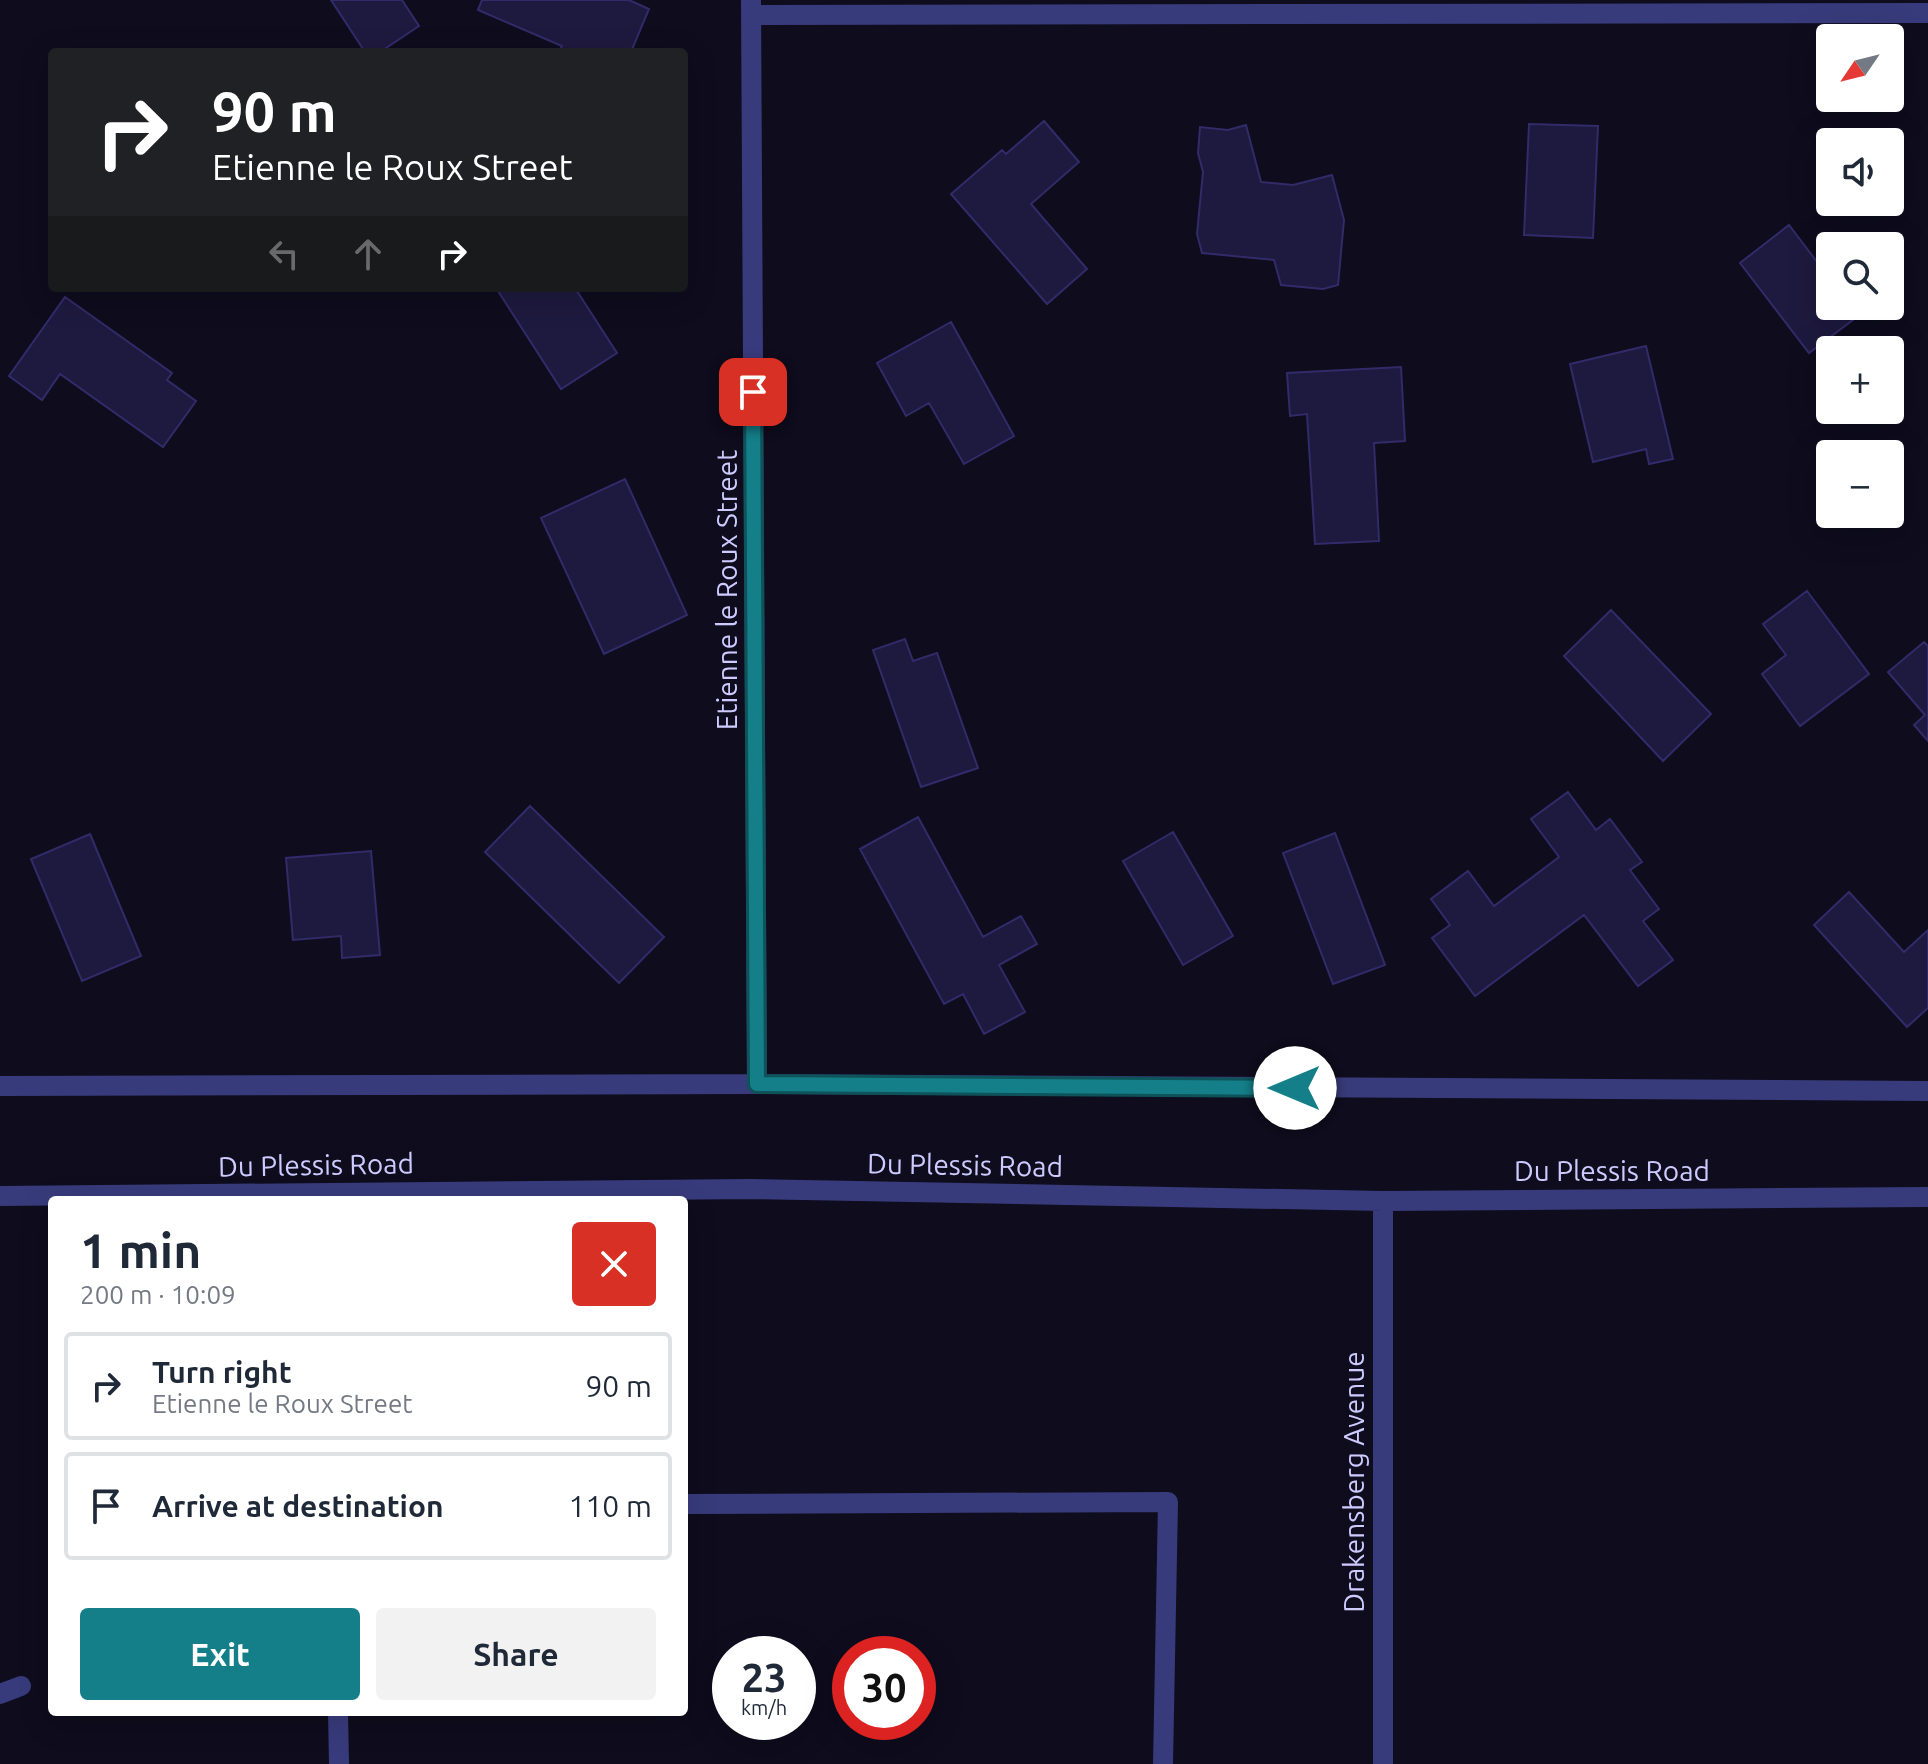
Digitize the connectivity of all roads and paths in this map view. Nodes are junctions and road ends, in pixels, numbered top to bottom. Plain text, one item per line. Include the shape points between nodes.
1 (751, 8) edge
2 (1928, 13) edge
3 (757, 1084) junction
4 (0, 1086) edge
5 (1928, 1091) edge
6 (0, 1196) edge
7 (1928, 1197) edge
8 (1383, 1201) junction
9 (688, 1504) edge
10 (21, 1686) dead end
11 (0, 1694) edge
12 (338, 1716) edge
13 (339, 1764) edge
14 (1163, 1764) edge
15 (1383, 1764) edge

1 - 2 street
1 - 3 street, Etienne le Roux Street
3 - 4 street
3 - 5 street
6 - 8 street, Du Plessis Road via 751,1189
7 - 8 street, Du Plessis Road
8 - 15 street, Drakensberg Avenue
9 - 14 street via 1168,1502
10 - 11 street
12 - 13 street

